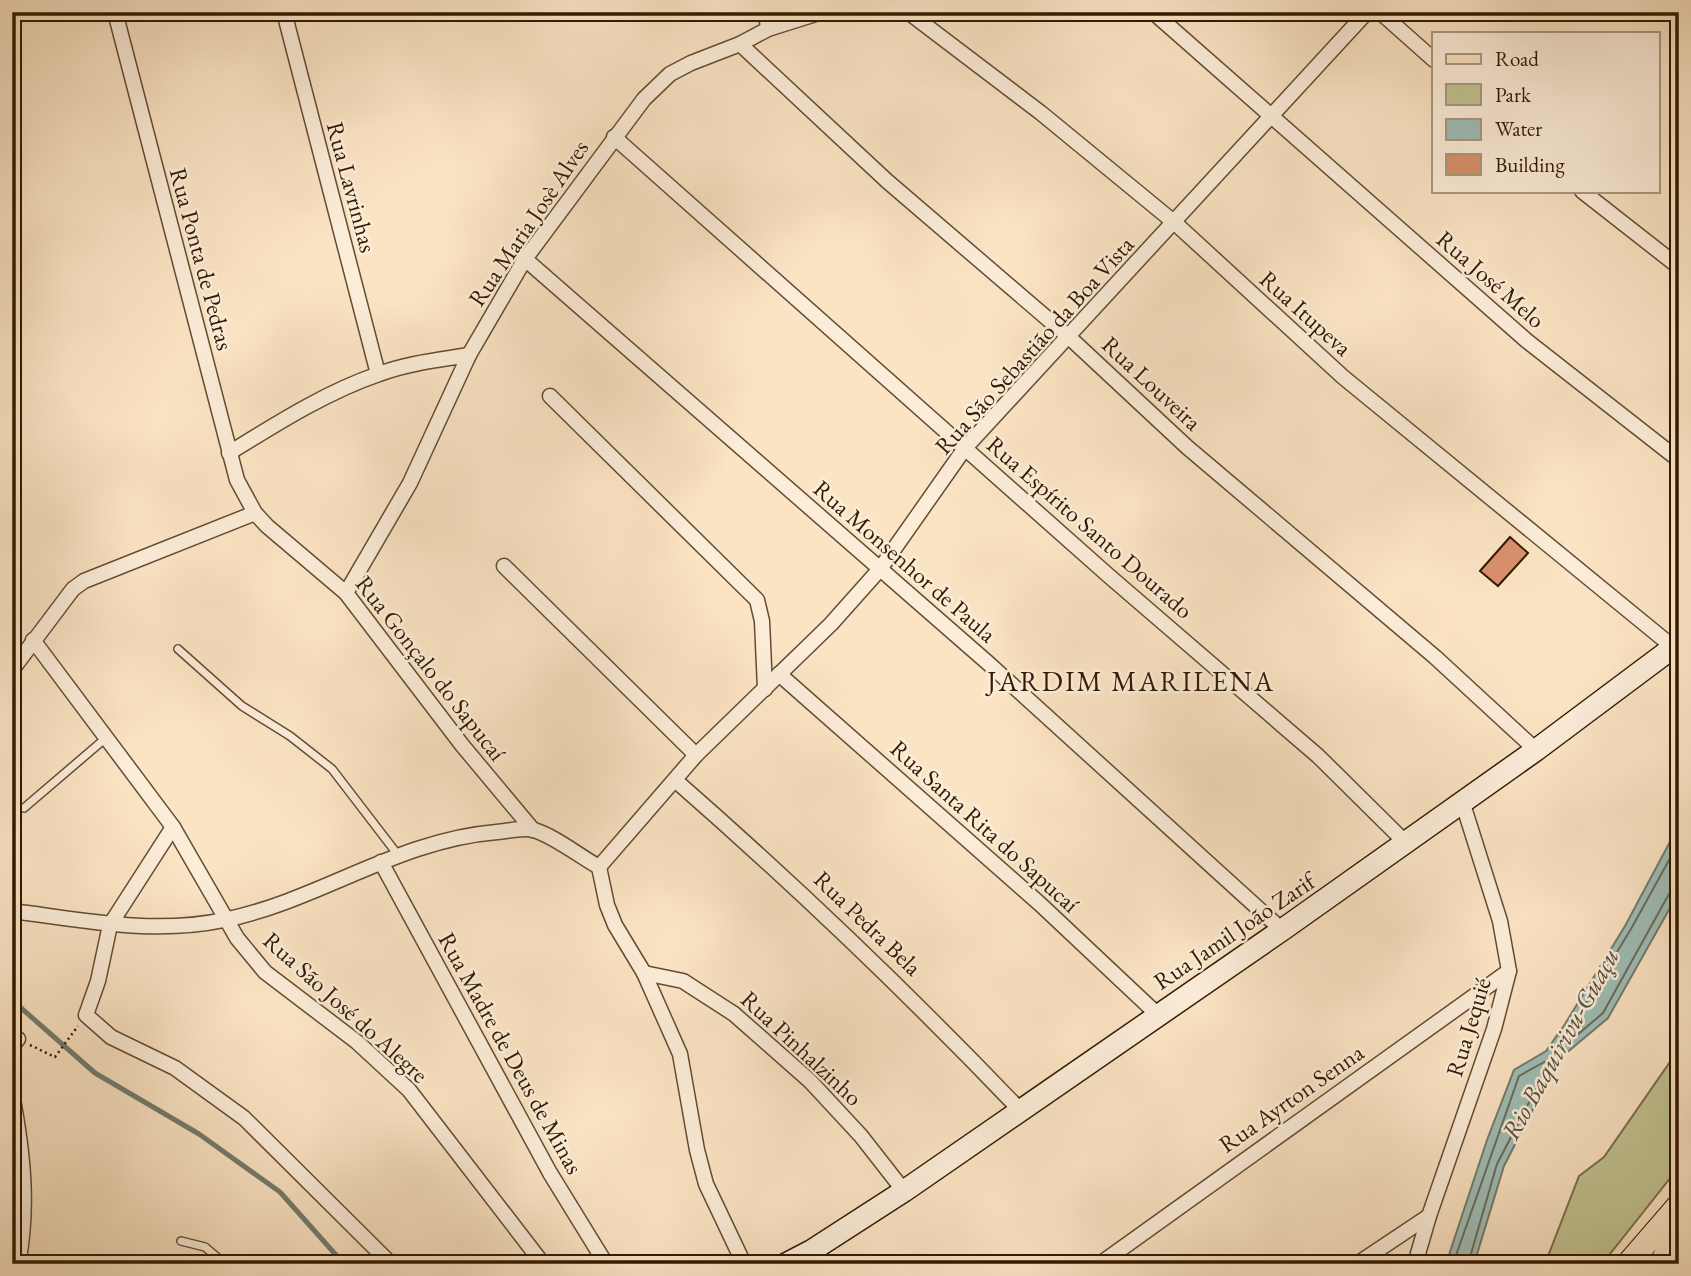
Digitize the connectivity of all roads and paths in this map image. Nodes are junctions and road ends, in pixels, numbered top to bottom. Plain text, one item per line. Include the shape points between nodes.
1 (115, 12) edge
2 (284, 12) edge
3 (766, 12) edge
4 (822, 12) edge
5 (908, 12) edge
6 (1153, 12) edge
7 (1367, 12) edge
8 (1380, 12) edge
9 (768, 29) junction
10 (740, 44) junction
11 (1432, 58) edge
12 (1273, 116) junction
13 (614, 137) junction
14 (1583, 192) edge
15 (1175, 223) junction
16 (525, 259) junction
17 (1679, 267) edge
18 (1070, 338) junction
19 (470, 355) junction
20 (378, 374) junction
21 (550, 397) dead end
22 (965, 448) junction
23 (229, 453) junction
24 (1679, 460) edge
25 (255, 513) junction
26 (504, 566) dead end
27 (880, 569) junction
28 (346, 593) junction
29 (33, 640) junction
30 (1676, 645) edge
31 (178, 649) dead end
32 (12, 670) edge
33 (779, 674) junction
34 (765, 689) junction
35 (107, 736) junction
36 (1536, 750) junction
37 (696, 755) junction
38 (675, 780) junction
39 (1462, 801) junction
40 (24, 808) dead end
41 (173, 827) junction
42 (533, 830) junction
43 (1406, 843) junction
44 (398, 855) junction
45 (381, 862) junction
46 (599, 867) junction
47 (12, 911) edge
48 (223, 920) junction
49 (110, 925) junction
50 (1282, 930) junction
51 (1509, 971) junction
52 (644, 973) junction
53 (86, 1015) junction
54 (1158, 1015) junction
55 (15, 1042) edge
56 (12, 1094) edge
57 (1020, 1110) junction
58 (904, 1191) junction
59 (1679, 1205) edge
60 (1429, 1216) junction
61 (1679, 1229) edge
62 (181, 1241) dead end
63 (804, 1258) edge
64 (18, 1264) edge
65 (225, 1264) edge
66 (391, 1264) edge
67 (543, 1264) edge
68 (606, 1264) edge
69 (744, 1264) edge
70 (786, 1264) edge
71 (1100, 1264) edge
72 (1357, 1264) edge
73 (1415, 1264) edge
74 (1628, 1264) edge
75 (1661, 1264) edge

1 - 23 street, Rua Ponta de Pedras
2 - 20 street, Rua Lavrinhas
3 - 9 street
4 - 9 street, Rua Maria Josè Alves
5 - 15 street, Rua Itupeva
6 - 12 street, Rua José Melo
7 - 12 street, Rua São Sebastião da Boa Vista
8 - 11 street
9 - 10 street, Rua Maria Josè Alves
10 - 13 street, Rua Maria Josè Alves via 670,74
10 - 18 street, Rua Louveira via 887,181
12 - 15 street, Rua São Sebastião da Boa Vista
12 - 24 street, Rua José Melo via 1527,341
13 - 16 street, Rua Maria Josè Alves
13 - 22 street, Rua Espírito Santo Dourado
14 - 17 street
15 - 18 street, Rua São Sebastião da Boa Vista
15 - 30 street, Rua Itupeva via 1343,377
16 - 19 street, Rua Maria Josè Alves
16 - 27 street, Rua Monsenhor de Paula
18 - 22 street, Rua São Sebastião da Boa Vista
18 - 36 street, Rua Louveira via 1187,447 1435,657
19 - 20 street
19 - 28 street, Rua Maria Josè Alves via 410,483
20 - 23 street
21 - 34 street via 757,600
22 - 27 street, Rua São Sebastião da Boa Vista
22 - 43 street, Rua Espírito Santo Dourado via 1318,756
23 - 25 street, Rua Ponta de Pedras
25 - 28 street, Rua Gonçalo do Sapucaí
25 - 29 street via 84,581
26 - 37 street
27 - 33 street, Rua São Sebastião da Boa Vista
27 - 50 street, Rua Monsenhor de Paula
28 - 42 street, Rua Gonçalo do Sapucaí
29 - 32 street
29 - 35 street, Rua São José do Alegre
30 - 36 main road, Rua Jamil João Zarif
31 - 44 lane via 242,706 332,769
33 - 34 street, Rua São Sebastião da Boa Vista
33 - 54 street, Rua Santa Rita do Sapucaí via 1040,904
34 - 37 street, Rua São Sebastião da Boa Vista
35 - 40 lane
35 - 41 street, Rua São José do Alegre
36 - 39 main road, Rua Jamil João Zarif
37 - 38 street, Rua São Sebastião da Boa Vista
38 - 46 street, Rua São Sebastião da Boa Vista
38 - 57 street, Rua Pedra Bela via 904,989
39 - 43 main road, Rua Jamil João Zarif
39 - 51 street, Rua Jequié via 1500,920
41 - 48 street, Rua São José do Alegre
41 - 49 street
42 - 44 street via 467,834
42 - 46 street
43 - 50 main road, Rua Jamil João Zarif
44 - 45 street
45 - 48 street via 283,903
45 - 68 street, Rua Madre de Deus de Minas via 550,1173
46 - 52 street via 615,925
47 - 49 street
48 - 49 street
48 - 67 street, Rua São José do Alegre via 265,972 357,1042 408,1090
49 - 53 street
50 - 54 main road, Rua Jamil João Zarif
51 - 60 street, Rua Jequié via 1494,1029
51 - 71 street, Rua Ayrton Senna
52 - 58 street, Rua Pinhalzinho via 683,981 734,1014 810,1081
52 - 69 street via 680,1054 706,1184
53 - 55 path via 55,1057
53 - 66 street via 111,1037 175,1068 244,1118
54 - 57 main road, Rua Jamil João Zarif
56 - 64 street via 25,1179
57 - 58 main road, Rua Jamil João Zarif
58 - 63 main road, Rua Jamil João Zarif
59 - 74 main road
60 - 72 street
60 - 73 street, Rua Jequié
61 - 75 main road
62 - 65 lane via 205,1247
63 - 70 main road, Rua Jamil João Zarif

